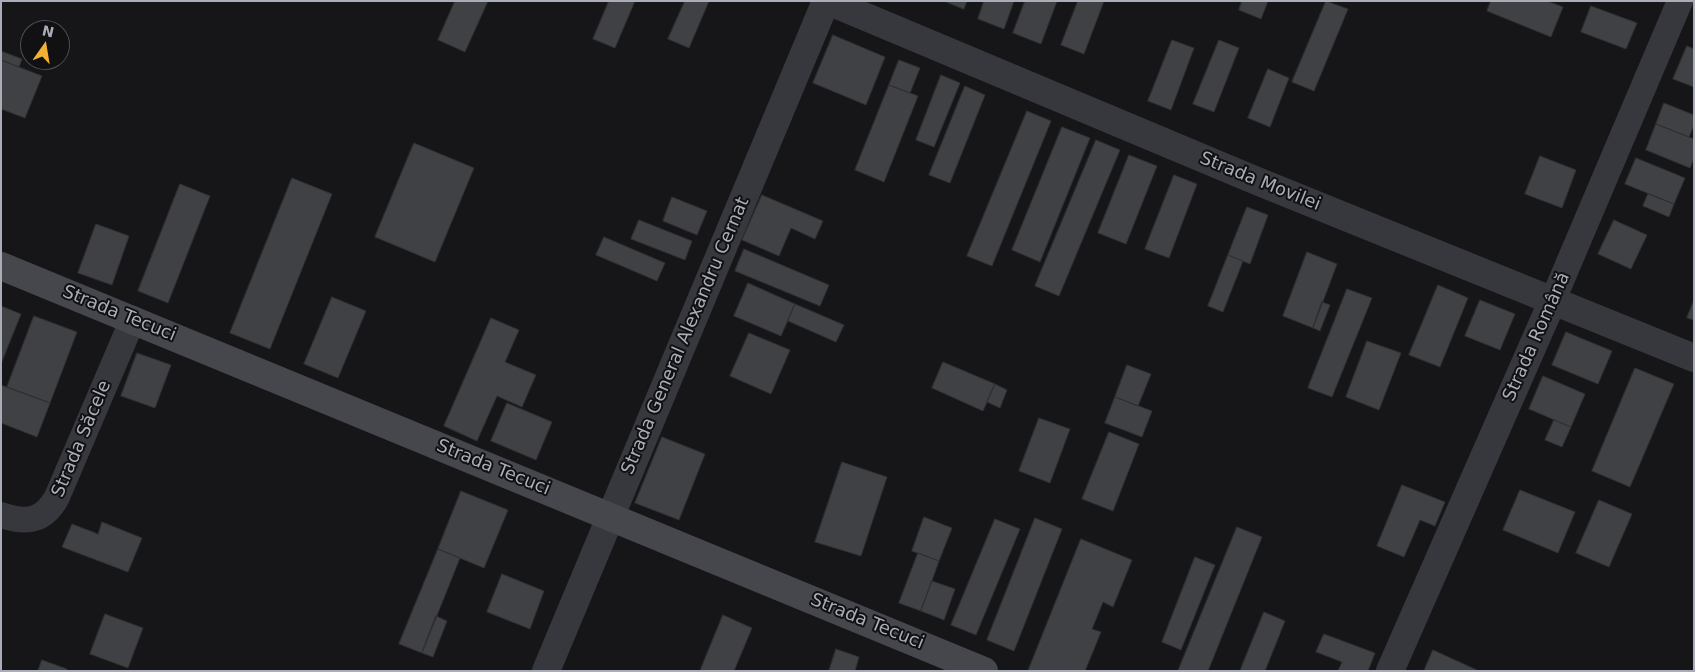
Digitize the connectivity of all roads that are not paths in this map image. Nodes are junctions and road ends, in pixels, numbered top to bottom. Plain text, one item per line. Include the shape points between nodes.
1 (827, 1) edge
2 (1680, 1) edge
3 (1, 266) edge
4 (1553, 300) junction
5 (133, 319) junction
6 (1694, 358) edge
7 (1, 515) edge
8 (611, 517) junction
9 (546, 671) edge
10 (984, 671) edge
11 (1390, 671) edge

1 - 4 street, Strada Movilei via 1252,179
1 - 8 street, Strada General Alexandru Cernat
2 - 4 street, Strada Română
3 - 5 main road, Strada Tecuci
4 - 6 street, Strada Movilei
4 - 11 street, Strada Română
5 - 7 street, Strada Săcele via 51,509 29,520
5 - 8 main road, Strada Tecuci
8 - 9 street, Strada General Alexandru Cernat
8 - 10 main road, Strada Tecuci

